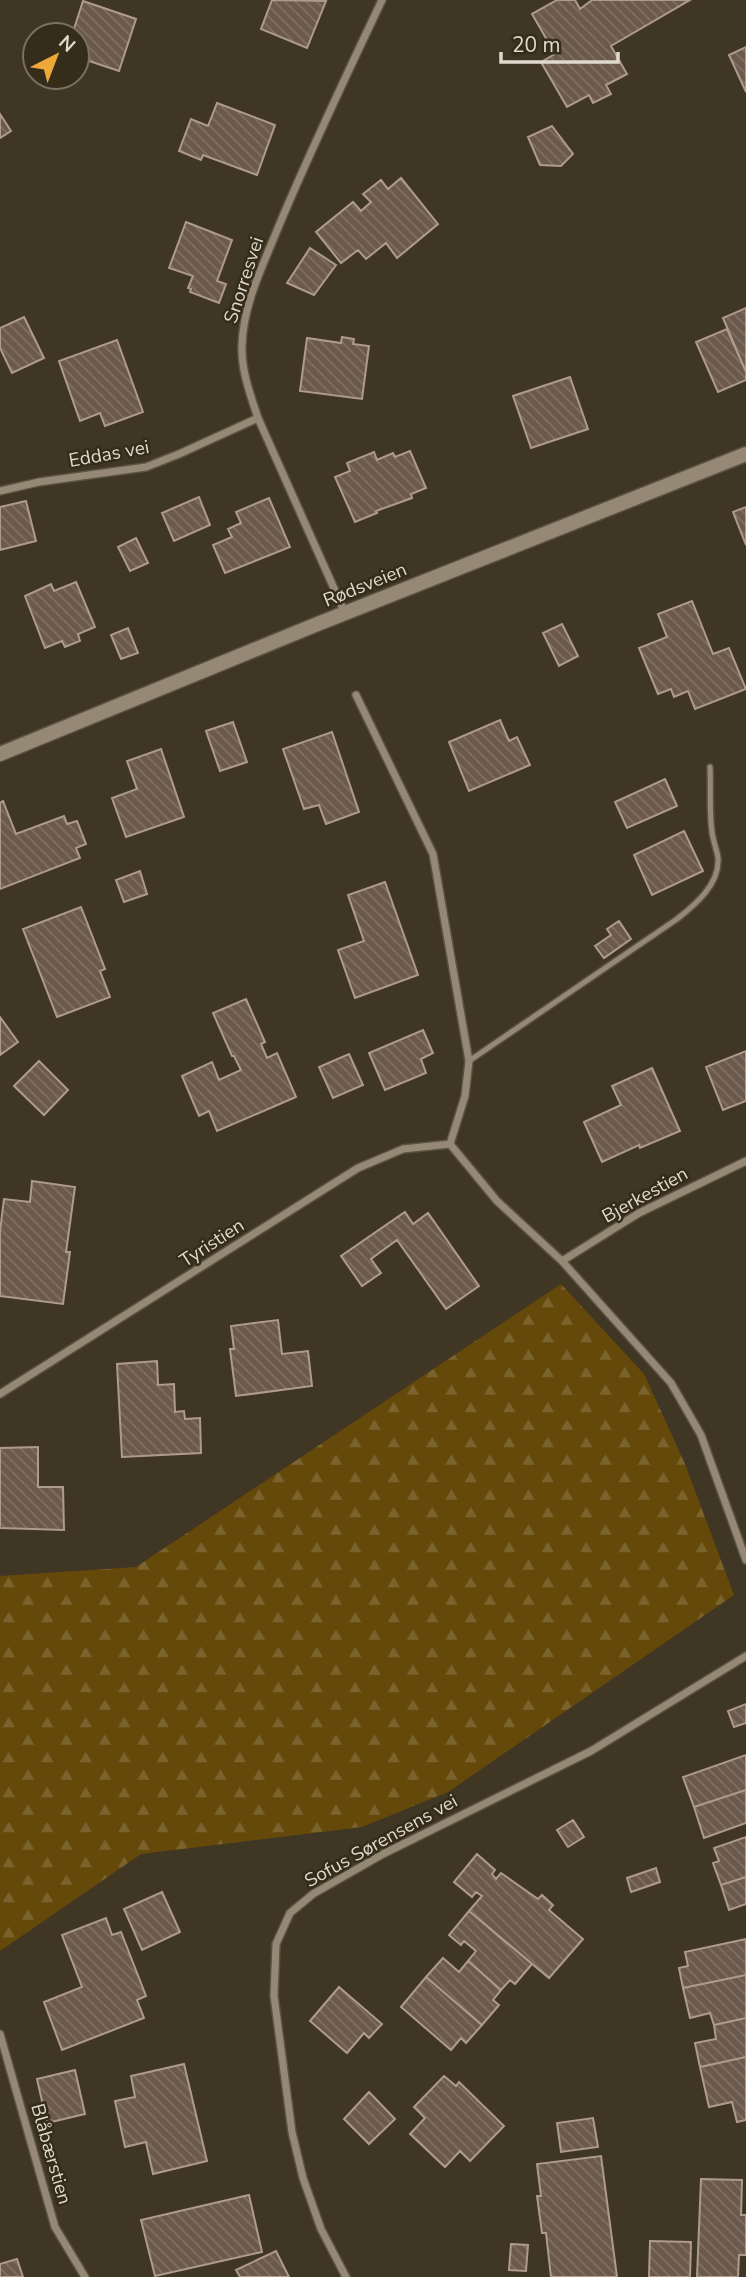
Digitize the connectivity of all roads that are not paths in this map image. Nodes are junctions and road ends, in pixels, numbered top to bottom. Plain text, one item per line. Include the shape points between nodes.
1 (382, 0) edge
2 (258, 418) junction
3 (746, 454) edge
4 (0, 491) edge
5 (345, 613) junction
6 (356, 695) dead end
7 (0, 754) edge
8 (710, 767) dead end
9 (469, 1061) junction
10 (450, 1144) junction
11 (746, 1161) edge
12 (562, 1261) junction
13 (0, 1395) edge
14 (746, 1560) edge
15 (746, 1656) edge
16 (0, 2034) edge
17 (85, 2277) edge
18 (346, 2277) edge

1 - 2 street, Snorresvei via 300,174 248,307 241,347
2 - 4 street, Eddas vei via 146,467
2 - 5 street, Snorresvei
3 - 5 street, Rødsveien
5 - 7 street, Rødsveien
6 - 9 street via 433,854
8 - 9 lane via 718,861 707,889 677,919
9 - 10 street via 465,1096
10 - 12 street via 497,1201
10 - 13 street, Tyristien via 403,1149 358,1168
11 - 12 street, Bjerkestien via 639,1213
12 - 14 street via 671,1382 701,1435
15 - 18 street, Sofus Sørensens vei via 591,1751 383,1854 313,1894 290,1913 276,1944 274,1996 292,2132 321,2229
16 - 17 street, Blåbærstien via 55,2227

